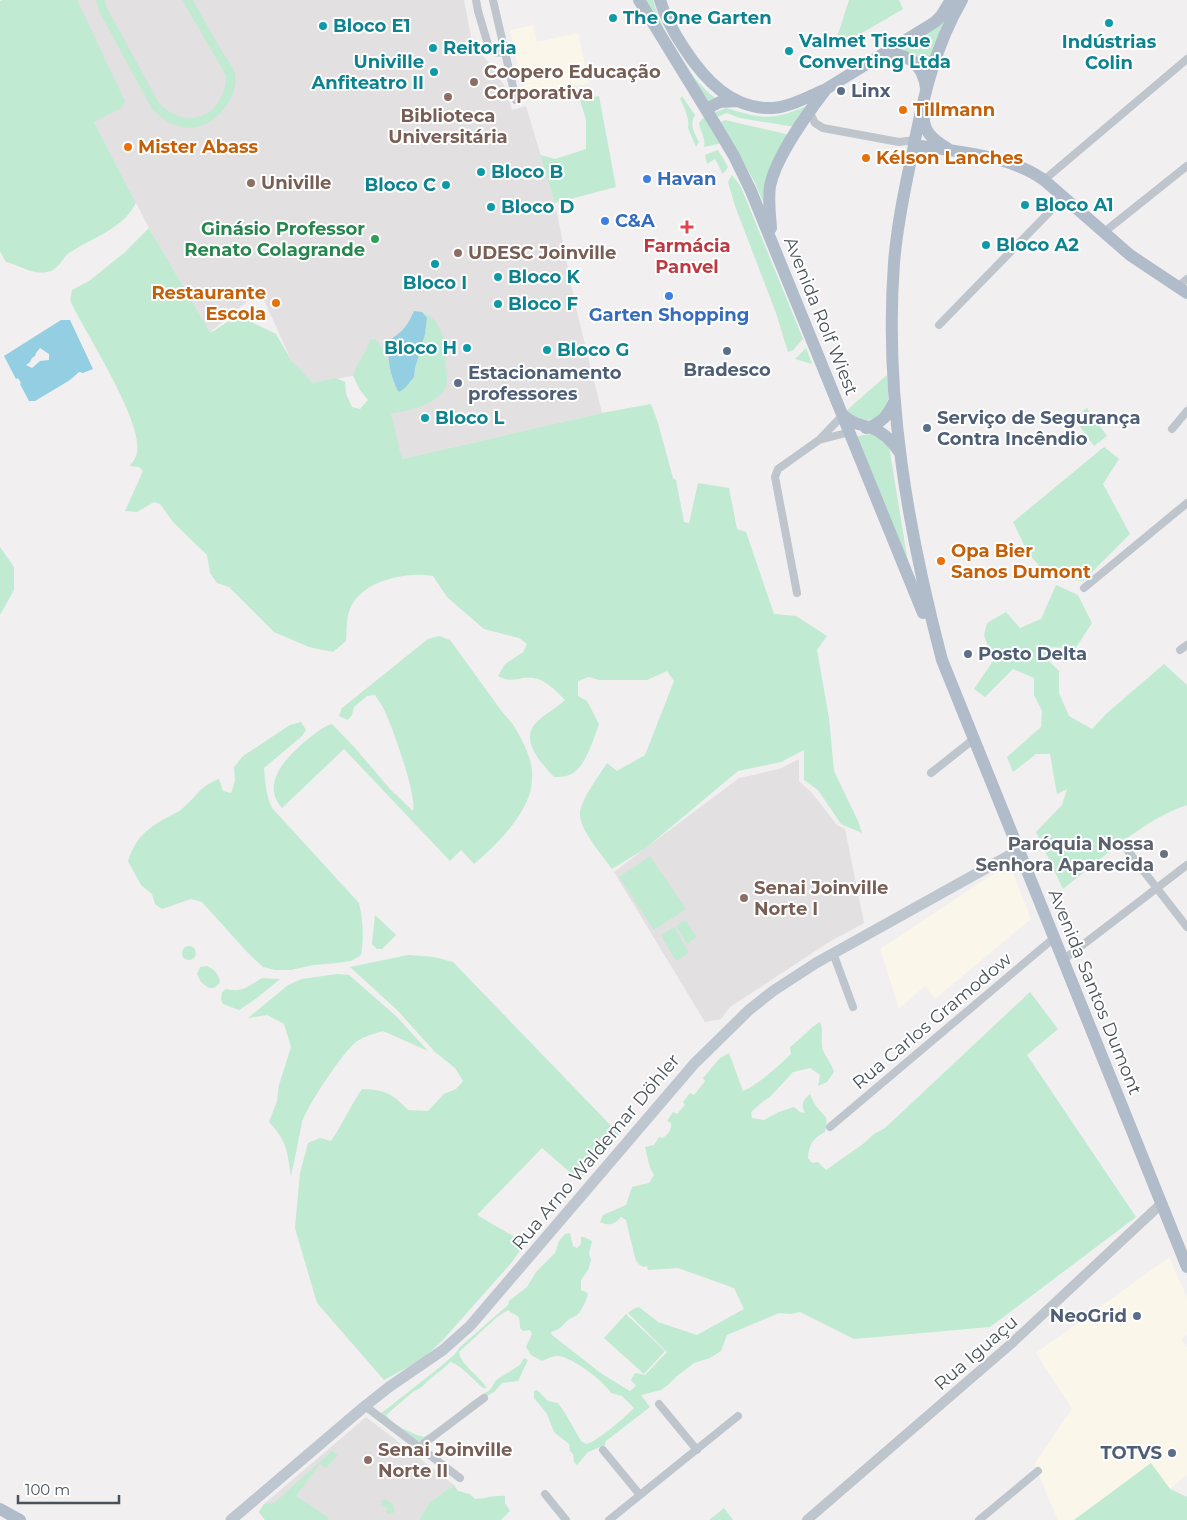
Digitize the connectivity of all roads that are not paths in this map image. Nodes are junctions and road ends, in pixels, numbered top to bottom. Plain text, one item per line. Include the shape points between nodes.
1 (476, 0) edge
2 (493, 0) edge
3 (640, 0) edge
4 (660, 0) edge
5 (951, 0) edge
6 (962, 0) edge
7 (505, 52) junction
8 (880, 56) junction
9 (1187, 59) edge
10 (935, 60) junction
11 (826, 89) junction
12 (926, 89) junction
13 (516, 100) dead end
14 (737, 101) junction
15 (706, 109) junction
16 (809, 111) junction
17 (914, 142) junction
18 (953, 152) junction
19 (1187, 166) edge
20 (1044, 180) junction
21 (1064, 197) junction
22 (1103, 233) junction
23 (773, 243) junction
24 (1184, 286) edge
25 (938, 326) dead end
26 (896, 398) junction
27 (1187, 411) edge
28 (843, 415) junction
29 (869, 427) junction
30 (1172, 429) dead end
31 (850, 432) junction
32 (819, 440) junction
33 (900, 453) junction
34 (1187, 503) edge
35 (1084, 588) dead end
36 (797, 593) dead end
37 (942, 660) junction
38 (974, 739) junction
39 (930, 772) dead end
40 (1019, 850) junction
41 (1128, 851) dead end
42 (1187, 865) edge
43 (1157, 888) junction
44 (1187, 927) edge
45 (1054, 938) junction
46 (834, 954) junction
47 (1063, 960) junction
48 (853, 1007) dead end
49 (830, 1126) dead end
50 (1161, 1204) junction
51 (1187, 1268) edge
52 (484, 1398) dead end
53 (659, 1404) dead end
54 (365, 1406) junction
55 (738, 1416) dead end
56 (419, 1447) junction
57 (603, 1450) dead end
58 (697, 1450) junction
59 (1038, 1471) dead end
60 (460, 1478) dead end
61 (545, 1494) dead end
62 (640, 1495) junction
63 (0, 1510) edge
64 (20, 1520) edge
65 (231, 1520) edge
66 (566, 1520) edge
67 (609, 1520) edge
68 (807, 1520) edge
69 (979, 1520) edge

1 - 7 street via 489,48 492,52
2 - 7 street
3 - 15 main road, Avenida Rolf Wiest
4 - 14 main road via 670,25 694,64 718,88
5 - 8 main road via 935,22
6 - 10 main road, Avenida Santos Dumont
7 - 13 street
8 - 11 main road
8 - 12 main road via 896,54 908,57 921,70
9 - 20 street
10 - 12 main road, Avenida Santos Dumont
10 - 18 main road via 924,125 932,138
11 - 14 main road via 782,106 762,107
11 - 16 main road
12 - 17 main road, Avenida Santos Dumont
14 - 15 main road via 720,102
15 - 23 main road, Avenida Rolf Wiest via 742,173
16 - 17 street via 814,123 823,128
16 - 23 main road via 772,177 769,210
17 - 18 main road
17 - 26 main road, Avenida Santos Dumont via 894,261 892,314
18 - 20 main road via 1013,163
19 - 22 street
20 - 21 main road
21 - 22 main road
21 - 25 street
22 - 24 main road via 1130,256
23 - 28 main road, Avenida Rolf Wiest
26 - 29 main road via 885,418
26 - 33 main road, Avenida Santos Dumont
27 - 30 street
28 - 29 main road via 856,424
28 - 31 main road, Avenida Rolf Wiest
28 - 32 street
29 - 31 main road
29 - 33 main road via 887,437
31 - 32 street
31 - 37 main road, Avenida Rolf Wiest
32 - 36 street via 782,466 775,477
33 - 37 main road, Avenida Santos Dumont via 920,575
34 - 35 street
37 - 38 main road, Avenida Santos Dumont
38 - 39 street
38 - 40 main road, Avenida Santos Dumont
40 - 45 main road, Avenida Santos Dumont
40 - 46 main road, Rua Arno Waldemar Döhler
41 - 43 street
42 - 43 street
43 - 44 street
43 - 47 street
45 - 47 main road, Avenida Santos Dumont
45 - 49 street, Rua Carlos Gramodow
46 - 48 street
46 - 54 main road, Rua Arno Waldemar Döhler via 773,990 729,1028 694,1064 470,1326 443,1350
47 - 50 main road, Avenida Santos Dumont
50 - 51 main road, Avenida Santos Dumont
50 - 68 street, Rua Iguaçu via 1012,1343
52 - 56 street
53 - 58 street
54 - 56 street
54 - 65 main road, Rua Arno Waldemar Döhler
55 - 58 street
56 - 60 street
57 - 62 street
58 - 62 street
59 - 69 street
61 - 66 street
62 - 67 street
63 - 64 main road

